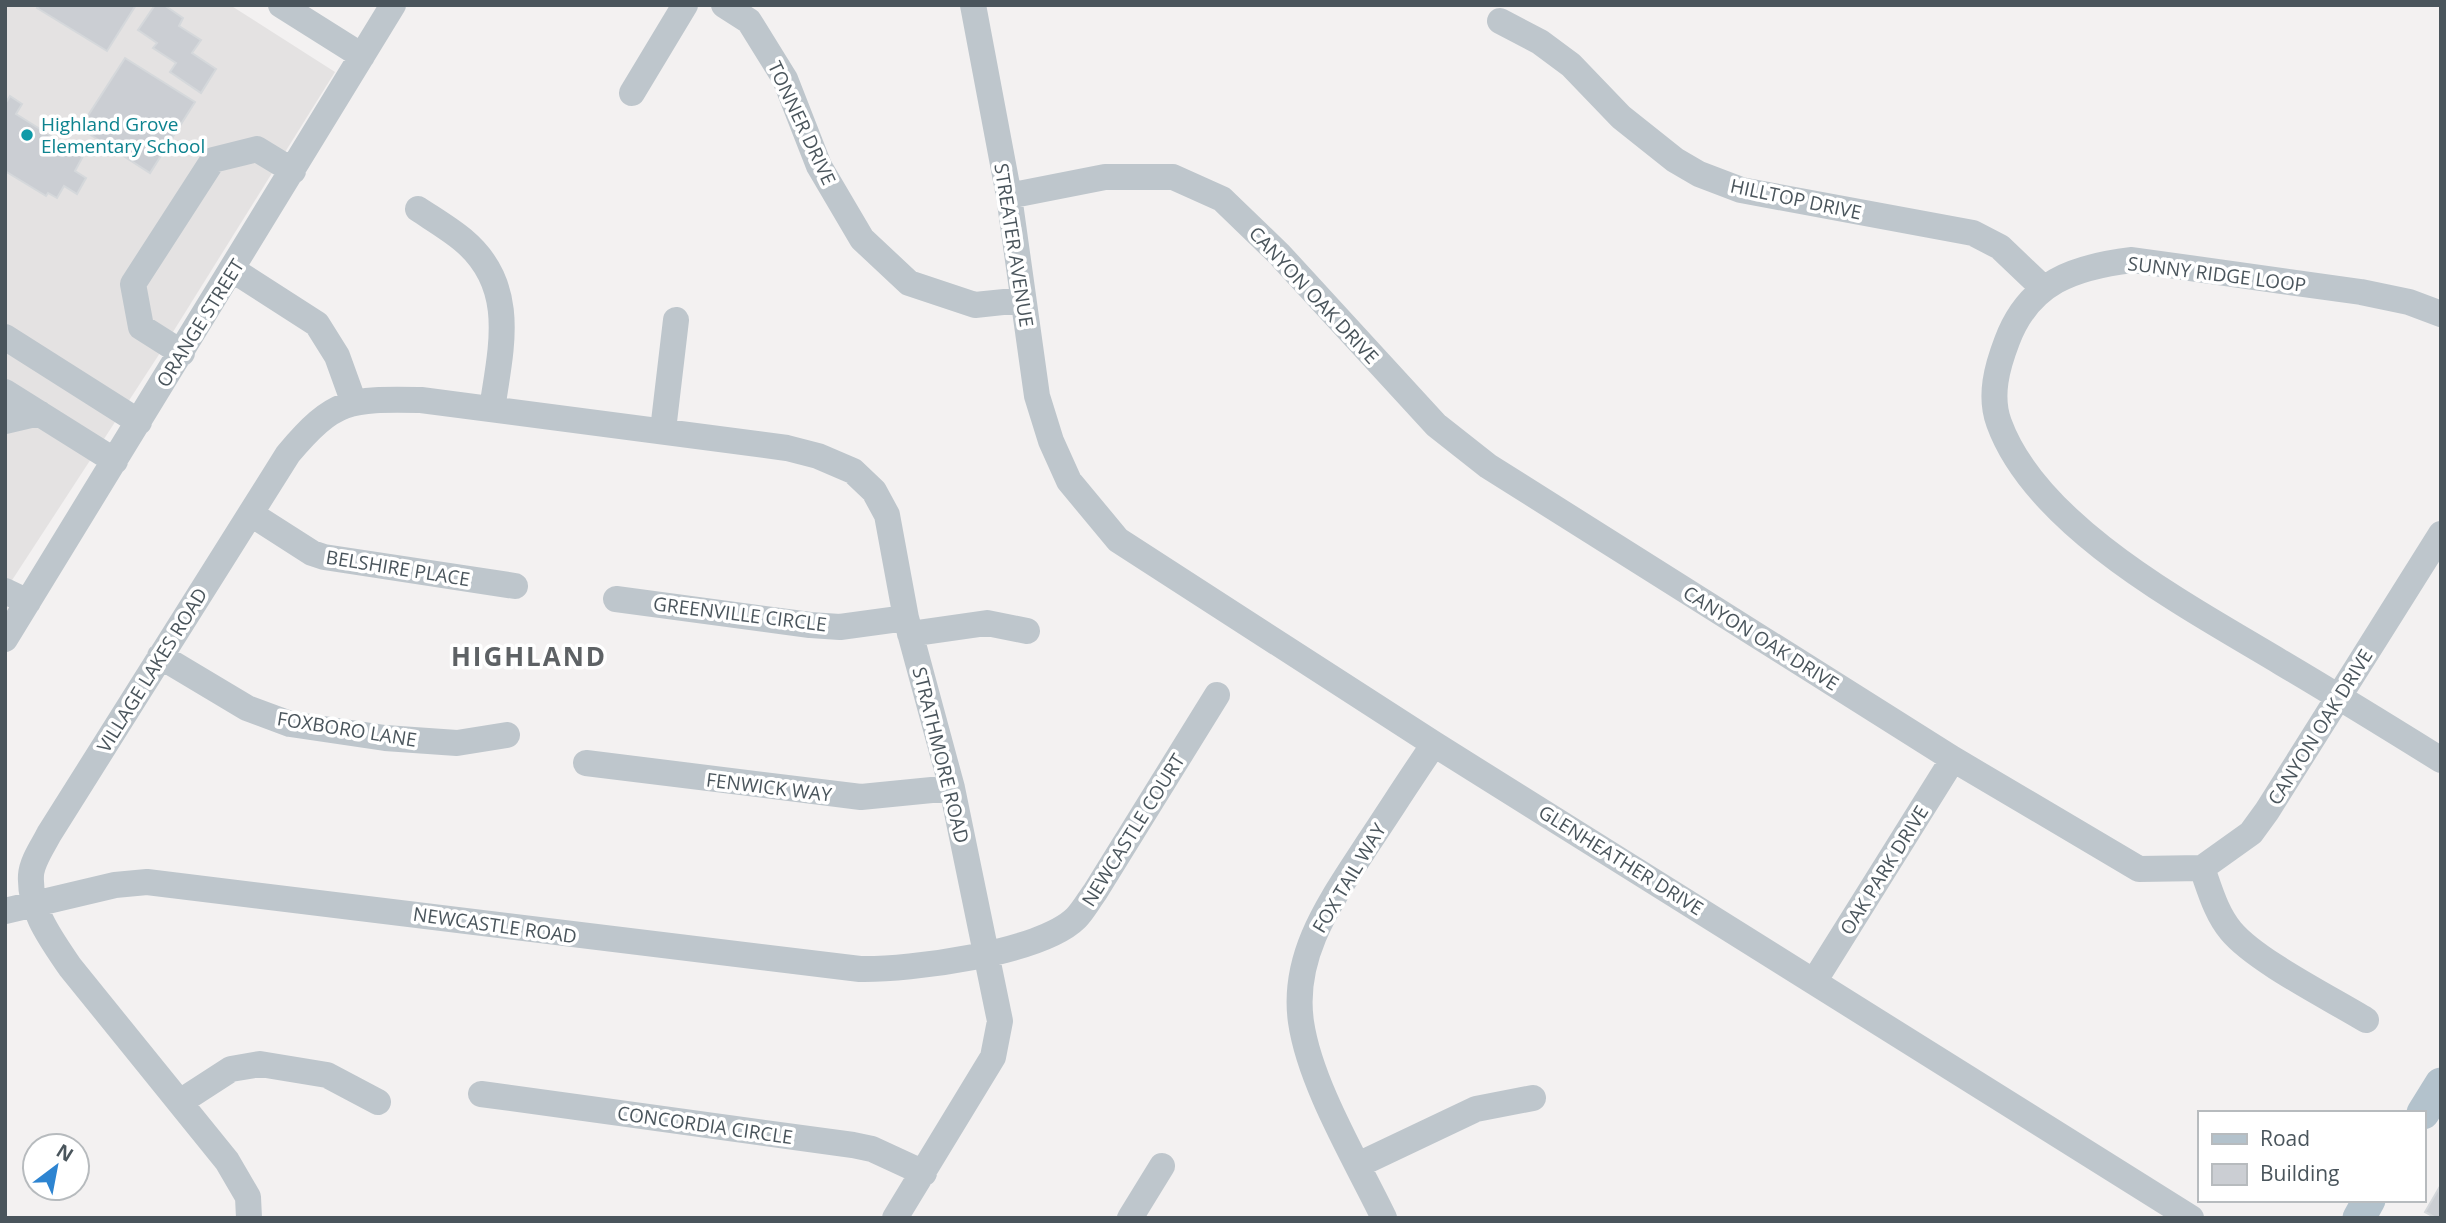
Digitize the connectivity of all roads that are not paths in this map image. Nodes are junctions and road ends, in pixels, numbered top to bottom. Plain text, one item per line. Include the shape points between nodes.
1 (281, 5) edge
2 (393, 5) edge
3 (685, 5) edge
4 (723, 5) edge
5 (973, 5) edge
6 (1500, 21) dead end
7 (362, 56) junction
8 (632, 93) dead end
9 (293, 171) junction
10 (1009, 196) junction
11 (418, 209) dead end
12 (233, 270) junction
13 (2042, 287) junction
14 (1023, 300) junction
15 (2441, 314) edge
16 (677, 320) dead end
17 (5, 337) edge
18 (182, 353) junction
19 (5, 392) edge
20 (354, 402) junction
21 (492, 409) junction
22 (39, 414) junction
23 (5, 421) edge
24 (139, 422) junction
25 (663, 430) junction
26 (115, 461) junction
27 (1069, 481) joint
28 (251, 514) junction
29 (2441, 534) edge
30 (515, 586) dead end
31 (17, 596) edge
32 (616, 599) dead end
33 (908, 626) junction
34 (1027, 631) dead end
35 (5, 639) edge
36 (160, 656) junction
37 (1217, 695) dead end
38 (2340, 697) junction
39 (507, 735) dead end
40 (1434, 744) junction
41 (1953, 759) junction
42 (2441, 760) edge
43 (586, 762) dead end
44 (952, 788) junction
45 (2203, 868) junction
46 (35, 906) junction
47 (5, 911) edge
48 (987, 953) junction
49 (1815, 980) junction
50 (2366, 1020) dead end
51 (2441, 1084) edge
52 (481, 1094) dead end
53 (1533, 1098) dead end
54 (180, 1102) junction
55 (378, 1102) dead end
56 (2424, 1111) edge
57 (1358, 1165) junction
58 (1162, 1166) dead end
59 (924, 1173) junction
60 (2368, 1202) edge
61 (249, 1218) edge
62 (895, 1218) edge
63 (1130, 1218) edge
64 (1384, 1218) edge
65 (2191, 1218) edge
66 (2359, 1218) edge

1 - 7 street
2 - 7 street, ORANGE STREET
3 - 8 street
4 - 14 street, TONNER DRIVE via 749,21 785,79 819,166 863,239 909,283 975,305
5 - 10 street, STREATER AVENUE
6 - 13 street, HILLTOP DRIVE via 1572,65 1621,117 1699,174 1741,190 1973,233 2000,247
7 - 9 street, ORANGE STREET
9 - 12 street, ORANGE STREET
9 - 18 street via 257,149 213,160 133,284 141,327
10 - 14 street, STREATER AVENUE
10 - 41 street, CANYON OAK DRIVE via 1105,177 1173,177 1222,199 1279,254 1436,425 1488,466
11 - 21 street via 474,250 497,288 503,308
12 - 18 street, ORANGE STREET
12 - 20 street via 317,324 337,356
13 - 15 street, SUNNY RIDGE LOOP via 2081,270 2132,260 2361,292
13 - 38 street, SUNNY RIDGE LOOP via 2011,328 1996,369 1995,396 2006,440 2041,491 2104,548 2194,610
14 - 27 street, STREATER AVENUE via 1037,396
16 - 25 street
17 - 24 street
18 - 24 street, ORANGE STREET
19 - 22 street
20 - 21 street, VILLAGE LAKES ROAD via 421,400
20 - 28 street, VILLAGE LAKES ROAD via 333,409 306,433
21 - 25 street, VILLAGE LAKES ROAD
22 - 23 street
22 - 26 street
24 - 26 street, ORANGE STREET
25 - 33 street, STRATHMORE ROAD via 787,448 853,471 874,491 892,528
26 - 31 street, ORANGE STREET
27 - 40 street, GLENHEATHER DRIVE via 1118,540
28 - 30 street, BELSHIRE PLACE via 312,554
28 - 36 street, VILLAGE LAKES ROAD
29 - 38 street, CANYON OAK DRIVE
31 - 35 street, ORANGE STREET
32 - 33 street, GREENVILLE CIRCLE via 810,625
33 - 34 street, GREENVILLE CIRCLE via 987,623
33 - 44 street, STRATHMORE ROAD
36 - 39 street, FOXBORO LANE via 247,708 290,724 457,743
36 - 46 street, VILLAGE LAKES ROAD via 36,858 31,874
37 - 48 street, NEWCASTLE COURT via 1076,919 1037,941
38 - 42 street, SUNNY RIDGE LOOP
38 - 45 street, CANYON OAK DRIVE via 2250,833
40 - 49 street, GLENHEATHER DRIVE
40 - 57 street, FOX TAIL WAY via 1319,921 1299,989 1301,1022 1312,1066
41 - 45 street, CANYON OAK DRIVE via 2138,869
41 - 49 street, OAK PARK DRIVE
43 - 44 street, FENWICK WAY via 850,796
44 - 48 street, STRATHMORE ROAD
45 - 50 street via 2218,912 2232,932 2254,951
46 - 47 street, NEWCASTLE ROAD
46 - 48 street, NEWCASTLE ROAD via 115,885 147,883 860,969 908,968
46 - 54 street, VILLAGE LAKES ROAD via 69,967
48 - 59 street, STRATHMORE ROAD via 999,1013 993,1057
49 - 65 street, GLENHEATHER DRIVE
51 - 56 main road
52 - 59 street, CONCORDIA CIRCLE via 853,1145
53 - 57 street via 1476,1109
54 - 55 street via 231,1069 260,1064 327,1074
54 - 61 street, VILLAGE LAKES ROAD via 240,1181 248,1197
57 - 64 street, FOX TAIL WAY
58 - 63 street
59 - 62 street, STRATHMORE ROAD
60 - 66 main road

